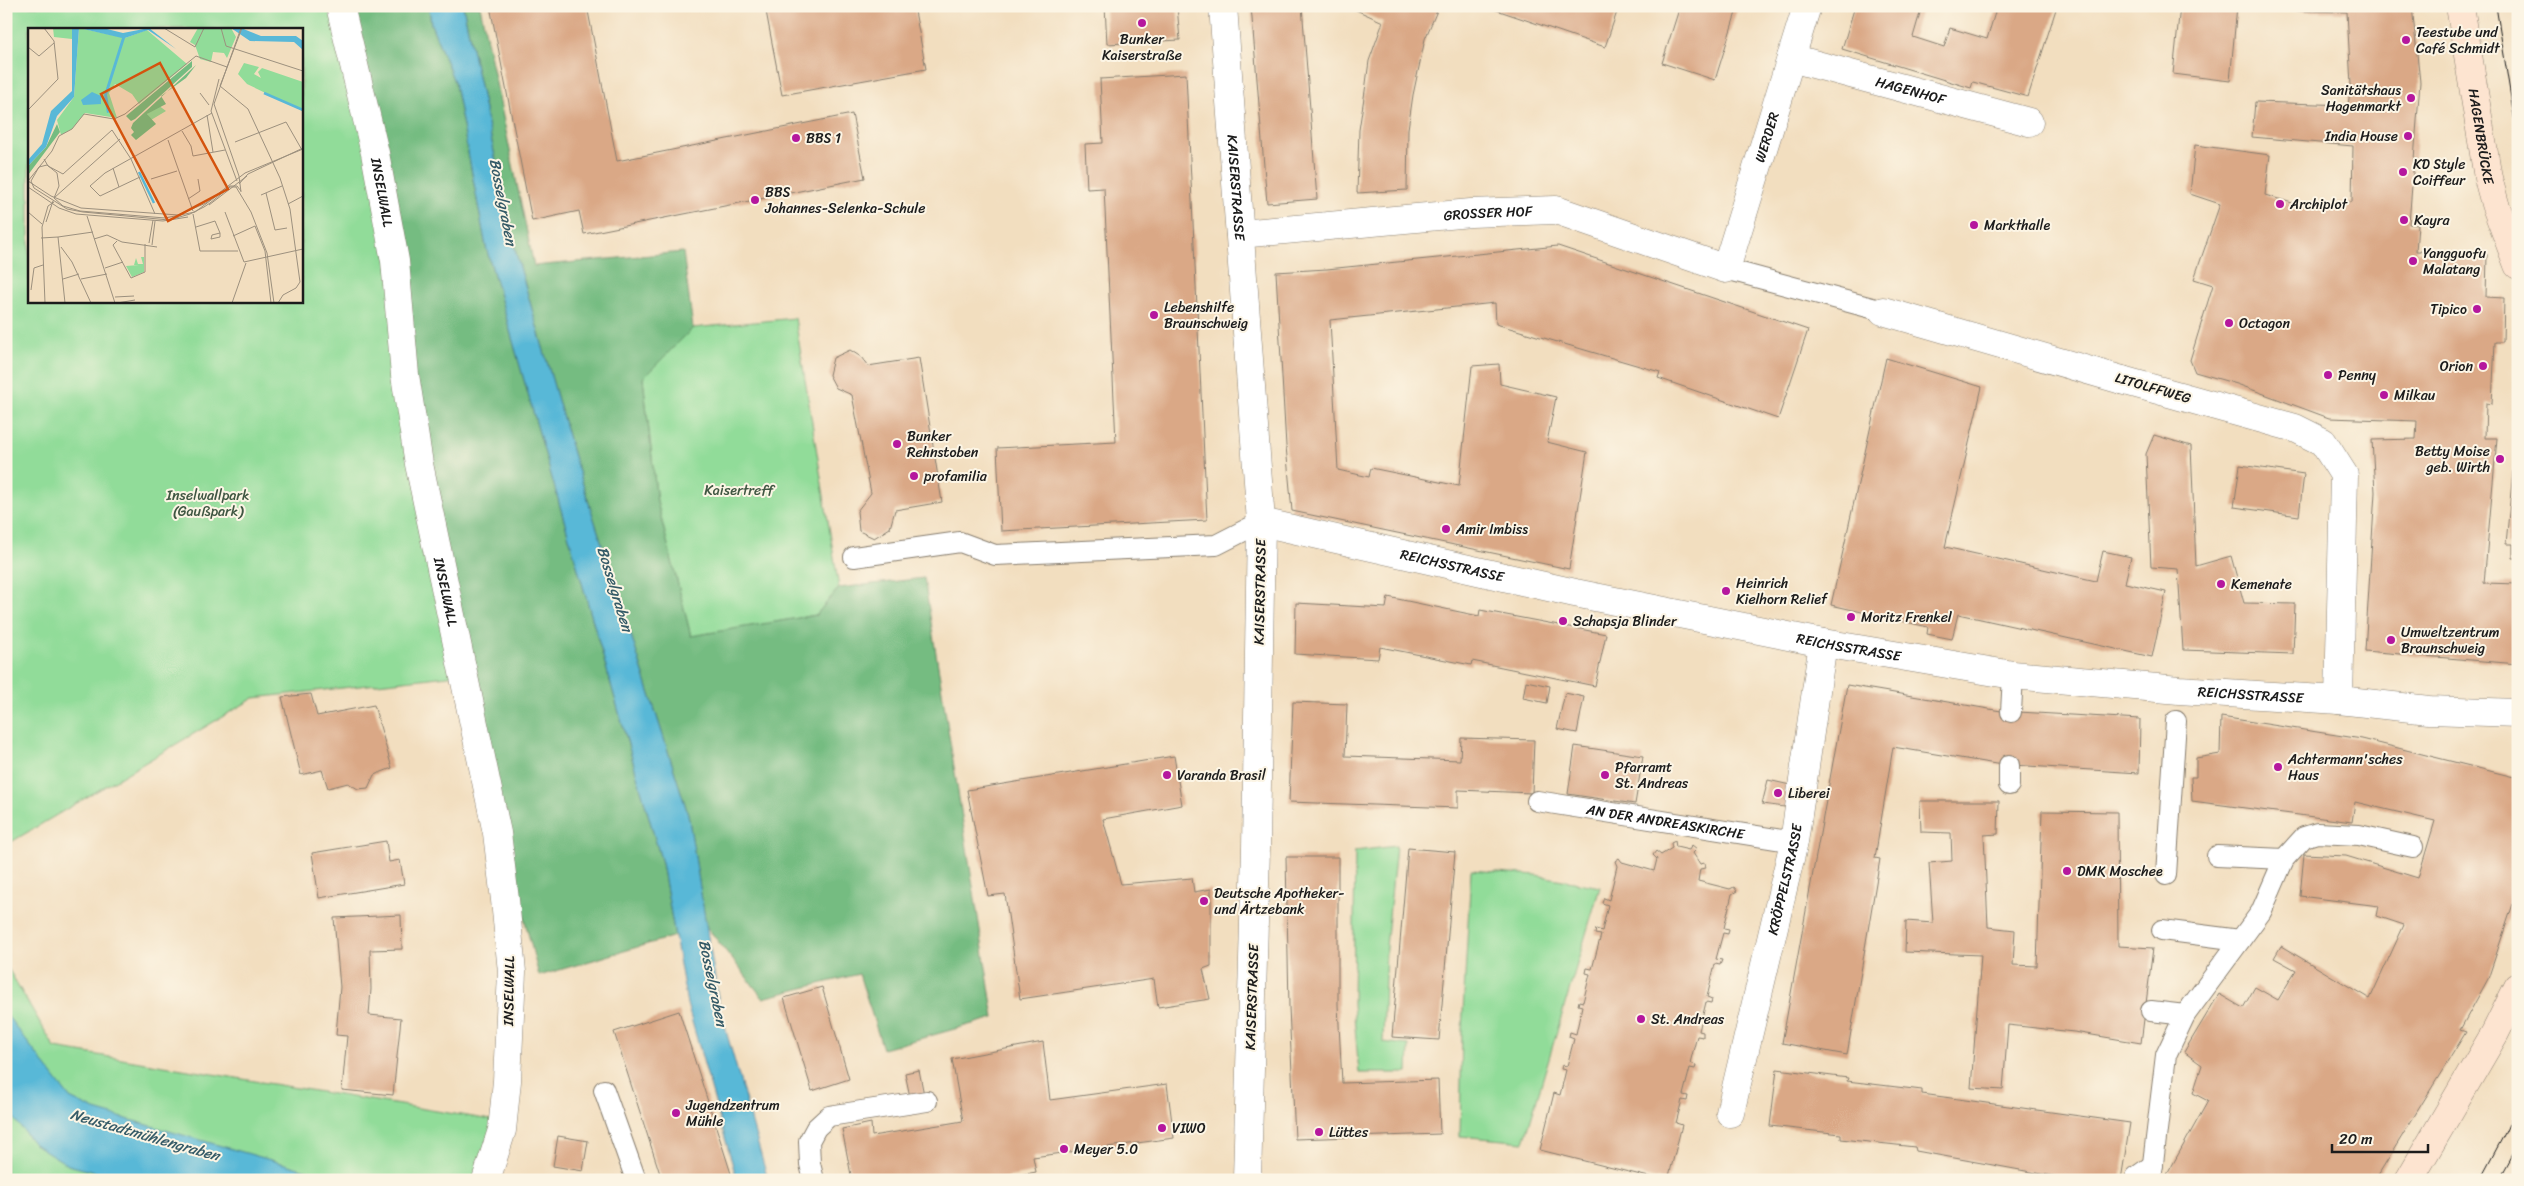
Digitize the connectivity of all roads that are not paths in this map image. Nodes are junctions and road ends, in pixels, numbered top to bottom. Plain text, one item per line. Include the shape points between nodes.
1 (340, 6) edge
2 (1223, 6) edge
3 (1807, 6) edge
4 (2460, 6) edge
5 (1791, 58) junction
6 (2029, 122) dead end
7 (1240, 234) junction
8 (2518, 265) edge
9 (1726, 269) junction
10 (1883, 310) joint
11 (1260, 522) junction
12 (854, 557) dead end
13 (1823, 643) junction
14 (2013, 675) junction
15 (2339, 700) junction
16 (2448, 711) junction
17 (2011, 712) dead end
18 (2518, 713) edge
19 (2176, 721) dead end
20 (2518, 730) edge
21 (1537, 801) dead end
22 (1794, 842) junction
23 (2413, 847) dead end
24 (2217, 856) dead end
25 (2284, 859) junction
26 (2166, 875) dead end
27 (2162, 930) dead end
28 (2240, 940) junction
29 (2518, 987) edge
30 (2151, 1011) dead end
31 (2184, 1015) junction
32 (604, 1090) dead end
33 (927, 1101) dead end
34 (1730, 1113) dead end
35 (2152, 1172) edge
36 (486, 1180) edge
37 (636, 1180) edge
38 (814, 1180) edge
39 (1247, 1180) edge
40 (2135, 1180) edge
41 (2409, 1180) edge

1 - 36 street, INSELWALL via 375,153 395,261 405,376 419,464 465,674 499,852 512,972 503,1122
2 - 7 street, KAISERSTRASSE
3 - 5 street, WERDER
4 - 8 main road, HAGENBRÜCKE via 2488,178
5 - 6 street, HAGENHOF
5 - 9 street, WERDER
7 - 9 street, GROSSER HOF via 1471,213 1556,210
7 - 11 street, KAISERSTRASSE
9 - 10 lane, LITOLFFWEG
10 - 15 street, LITOLFFWEG via 2295,428 2323,442 2344,475
11 - 12 lane via 1216,545 995,556 960,542
11 - 13 street, REICHSSTRASSE via 1575,593
11 - 39 street, KAISERSTRASSE
13 - 14 street, REICHSSTRASSE
13 - 22 street, KRÖPPELSTRASSE
14 - 15 street, REICHSSTRASSE
14 - 17 lane
15 - 16 street, REICHSSTRASSE
16 - 18 street, REICHSSTRASSE
16 - 20 street, REICHSSTRASSE
19 - 26 lane
21 - 22 lane, AN DER ANDREASKIRCHE
22 - 34 street, KRÖPPELSTRASSE
23 - 25 lane via 2359,835 2317,833 2304,837
24 - 25 lane
25 - 28 lane via 2261,912
27 - 28 lane
28 - 31 lane
29 - 41 main road via 2495,1033
30 - 31 lane
31 - 35 lane via 2166,1056
32 - 37 lane
33 - 38 lane via 829,1116 816,1128 809,1141
35 - 40 lane

